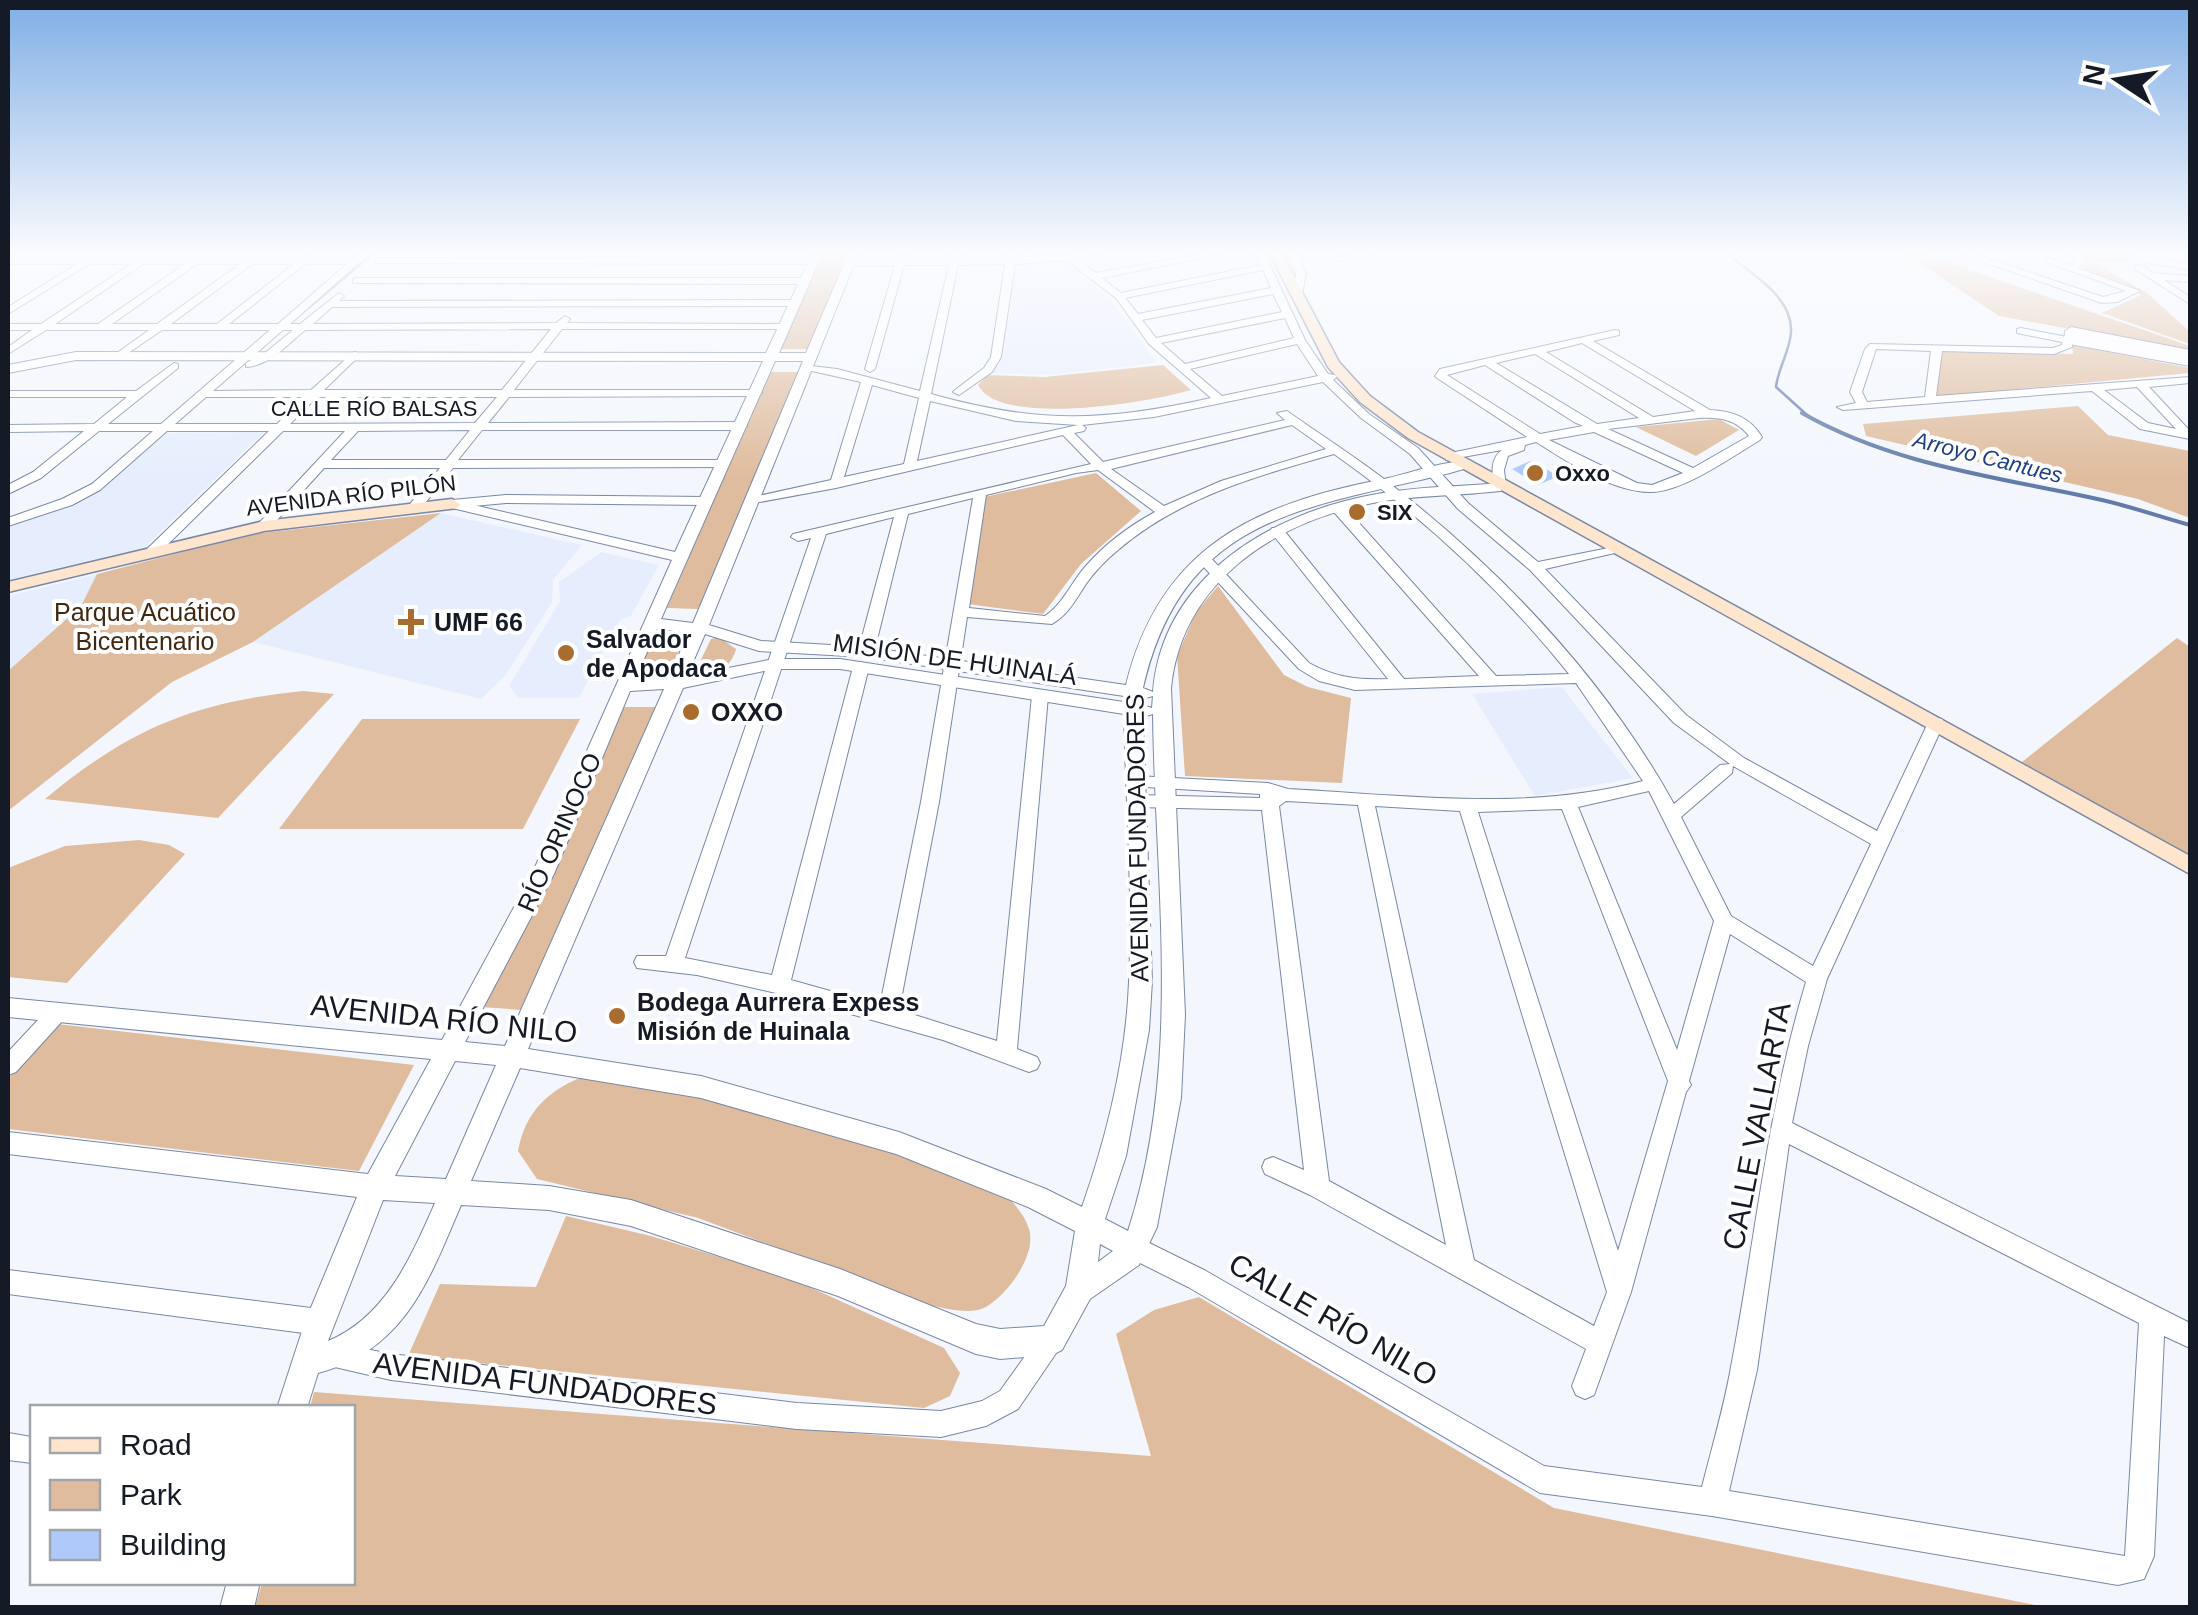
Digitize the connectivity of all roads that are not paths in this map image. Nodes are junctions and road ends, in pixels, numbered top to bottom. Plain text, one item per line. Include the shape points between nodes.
1 (42, 327) edge
2 (159, 327) edge
3 (280, 327) edge
4 (300, 327) edge
5 (559, 327) edge
6 (783, 327) edge
7 (824, 327) edge
8 (882, 327) edge
9 (941, 327) edge
10 (1000, 327) edge
11 (1142, 327) edge
12 (1224, 327) edge
13 (1295, 327) edge
14 (1311, 327) edge
15 (2039, 327) edge
16 (2022, 331) dead end
17 (1615, 333) dead end
18 (2069, 336) junction
19 (1300, 340) junction
20 (1584, 340) junction
21 (1153, 342) junction
22 (1937, 348) junction
23 (8, 351) edge
24 (1537, 351) junction
25 (2190, 354) edge
26 (270, 355) junction
27 (120, 356) junction
28 (247, 360) junction
29 (534, 360) junction
30 (348, 361) junction
31 (771, 361) junction
32 (810, 362) junction
33 (1488, 362) junction
34 (2190, 362) edge
35 (174, 366) junction
36 (234, 366) junction
37 (1180, 368) junction
38 (8, 369) edge
39 (1329, 372) junction
40 (868, 375) junction
41 (8, 378) edge
42 (2190, 380) edge
43 (2141, 386) junction
44 (2097, 390) junction
45 (928, 391) junction
46 (959, 392) junction
47 (8, 394) edge
48 (137, 394) junction
49 (206, 394) junction
50 (317, 394) junction
51 (508, 394) junction
52 (756, 394) junction
53 (1216, 397) junction
54 (1930, 402) junction
55 (1862, 403) junction
56 (1842, 407) dead end
57 (990, 414) junction
58 (1134, 414) junction
59 (1708, 414) junction
60 (1650, 420) junction
61 (1114, 421) junction
62 (741, 426) junction
63 (482, 427) junction
64 (1596, 427) junction
65 (8, 428) edge
66 (30, 428) junction
67 (96, 428) junction
68 (164, 428) junction
69 (281, 428) junction
70 (354, 428) junction
71 (1066, 432) junction
72 (2190, 436) edge
73 (1532, 440) junction
74 (8, 445) edge
75 (983, 449) junction
76 (1333, 451) junction
77 (1498, 452) junction
78 (452, 463) junction
79 (322, 464) junction
80 (724, 464) junction
81 (1461, 464) junction
82 (910, 466) junction
83 (1100, 467) junction
84 (1433, 472) junction
85 (1692, 472) junction
86 (836, 484) junction
87 (1500, 487) junction
88 (1390, 489) junction
89 (8, 490) edge
90 (1454, 490) junction
91 (980, 492) junction
92 (707, 500) junction
93 (754, 501) junction
94 (452, 504) junction
95 (1338, 508) junction
96 (413, 509) junction
97 (902, 512) junction
98 (1162, 512) junction
99 (8, 522) edge
100 (264, 526) junction
101 (1277, 531) junction
102 (820, 532) junction
103 (798, 537) dead end
104 (1614, 549) junction
105 (152, 552) junction
106 (682, 558) junction
107 (1211, 566) junction
108 (1535, 566) junction
109 (8, 587) edge
110 (962, 612) junction
111 (652, 623) junction
112 (700, 628) junction
113 (744, 642) junction
114 (776, 656) junction
115 (864, 659) junction
116 (730, 672) junction
117 (951, 673) junction
118 (1580, 678) junction
119 (1492, 681) junction
120 (674, 683) junction
121 (1400, 684) junction
122 (623, 686) junction
123 (1040, 696) junction
124 (1133, 701) junction
125 (1162, 705) junction
126 (1936, 723) junction
127 (1726, 769) dead end
128 (1654, 784) junction
129 (1136, 792) junction
130 (1168, 793) junction
131 (1274, 796) junction
132 (1366, 798) junction
133 (1568, 805) junction
134 (1467, 806) junction
135 (1672, 815) junction
136 (1882, 842) junction
137 (2190, 866) edge
138 (1724, 921) junction
139 (644, 962) dead end
140 (673, 963) junction
141 (1817, 979) junction
142 (780, 985) junction
143 (8, 1007) edge
144 (58, 1012) junction
145 (888, 1016) junction
146 (446, 1052) junction
147 (1006, 1052) junction
148 (514, 1057) junction
149 (1029, 1063) dead end
150 (8, 1066) edge
151 (1680, 1086) junction
152 (1780, 1128) junction
153 (8, 1143) edge
154 (1273, 1168) dead end
155 (375, 1187) junction
156 (1318, 1187) junction
157 (455, 1192) junction
158 (1090, 1223) junction
159 (1135, 1248) junction
160 (1463, 1267) junction
161 (8, 1282) edge
162 (1080, 1289) junction
163 (1619, 1292) junction
164 (2152, 1315) junction
165 (319, 1322) junction
166 (2190, 1336) edge
167 (1052, 1340) junction
168 (1598, 1342) junction
169 (335, 1356) junction
170 (305, 1362) junction
171 (1585, 1386) dead end
172 (293, 1405) edge
173 (1712, 1502) junction

1 - 23 street
2 - 27 street
3 - 28 street
4 - 26 street
5 - 29 street
6 - 31 street, RÍO ORINOCO
7 - 32 street, RÍO ORINOCO
8 - 40 street
9 - 45 street
10 - 46 street via 988,370
11 - 21 street
12 - 21 street
13 - 19 street
14 - 39 main road
15 - 18 street
16 - 18 street
17 - 20 street
18 - 22 street via 2066,350
18 - 25 street
18 - 34 street
19 - 37 street
19 - 39 street
20 - 24 street
20 - 59 street
21 - 37 street
22 - 54 street
22 - 55 street via 1872,347 1856,392
24 - 33 street
24 - 60 street
26 - 28 street
26 - 30 street
27 - 28 street
27 - 38 street via 62,357
28 - 30 street
28 - 36 street
29 - 30 street
29 - 31 street
29 - 51 street
30 - 50 street
31 - 32 street
31 - 52 street, RÍO ORINOCO
32 - 40 street
32 - 93 street, RÍO ORINOCO
33 - 64 street
33 - 73 street via 1441,376
35 - 36 street
35 - 41 street via 73,366
35 - 48 street
36 - 49 street
37 - 53 street
39 - 53 street
39 - 81 main road
39 - 84 street via 1365,416
40 - 45 street
40 - 86 street
42 - 43 street
43 - 44 street
43 - 72 street
44 - 54 street
44 - 72 street via 2140,424
45 - 46 street
45 - 57 street
45 - 82 street
46 - 58 street via 1032,408
47 - 48 street
48 - 67 street
49 - 50 street
49 - 68 street
50 - 51 street
50 - 69 street
51 - 52 street
51 - 63 street
52 - 62 street, RÍO ORINOCO
53 - 58 street
54 - 55 street
55 - 56 street
57 - 61 street
57 - 75 street
58 - 61 street
59 - 60 street
59 - 85 street via 1732,417 1756,432
60 - 64 street
61 - 71 street
62 - 63 street, CALLE RÍO BALSAS
62 - 80 street, RÍO ORINOCO
63 - 70 street, CALLE RÍO BALSAS
63 - 78 street
64 - 73 street
64 - 85 street
65 - 66 street, CALLE RÍO BALSAS
66 - 67 street, CALLE RÍO BALSAS
66 - 74 street
67 - 68 street, CALLE RÍO BALSAS
67 - 89 street via 38,475
68 - 69 street, CALLE RÍO BALSAS
68 - 99 street via 88,492
69 - 70 street, CALLE RÍO BALSAS
69 - 105 street
70 - 79 street
71 - 75 street
71 - 83 street
73 - 77 street
73 - 85 street via 1637,488 1656,489
75 - 82 street
76 - 83 street via 1288,417
76 - 88 street
76 - 98 street via 1204,490
77 - 81 street via 1468,450
77 - 87 street
78 - 79 street
78 - 80 street
78 - 96 street
79 - 100 street
80 - 92 street, RÍO ORINOCO
81 - 84 street, AVENIDA FUNDADORES
81 - 87 main road
81 - 90 street
82 - 86 street
83 - 91 street
83 - 98 street
84 - 88 street, AVENIDA FUNDADORES
84 - 90 street
86 - 93 street
87 - 90 street, AVENIDA FUNDADORES
87 - 104 main road
88 - 90 street, AVENIDA FUNDADORES
88 - 95 street, AVENIDA FUNDADORES
88 - 107 street, AVENIDA FUNDADORES via 1285,510 1224,543
88 - 118 street via 1496,585
90 - 108 street
91 - 97 street
91 - 110 street
92 - 94 street, AVENIDA RÍO PILÓN
92 - 106 street, RÍO ORINOCO
93 - 112 street, RÍO ORINOCO
94 - 96 main road, AVENIDA RÍO PILÓN
94 - 106 street
95 - 101 street, AVENIDA FUNDADORES
95 - 119 street
96 - 100 main road, AVENIDA RÍO PILÓN
97 - 102 street
97 - 115 street
98 - 110 street via 1103,557 1064,610 1047,621
100 - 105 main road, AVENIDA RÍO PILÓN
101 - 107 street, AVENIDA FUNDADORES
101 - 121 street
102 - 103 street
102 - 114 street
104 - 108 street
104 - 126 main road
105 - 109 main road, AVENIDA RÍO PILÓN
106 - 111 street, RÍO ORINOCO
107 - 121 street via 1304,666 1355,685
107 - 124 street, AVENIDA FUNDADORES via 1179,582 1157,613
107 - 125 street, AVENIDA FUNDADORES via 1169,648
108 - 136 street via 1680,719 1738,762
110 - 117 street
111 - 112 street, MISIÓN DE HUINALÁ
111 - 122 street, RÍO ORINOCO
112 - 113 street, MISIÓN DE HUINALÁ
112 - 120 street, RÍO ORINOCO
113 - 114 street, MISIÓN DE HUINALÁ
113 - 116 street
114 - 115 street, MISIÓN DE HUINALÁ
114 - 116 street, MISIÓN DE HUINALÁ
114 - 140 street
115 - 117 street, MISIÓN DE HUINALÁ
115 - 142 street
116 - 120 street, MISIÓN DE HUINALÁ
117 - 123 street, MISIÓN DE HUINALÁ
117 - 124 street, MISIÓN DE HUINALÁ
117 - 145 street
118 - 119 street
118 - 128 street
119 - 121 street
120 - 122 street, MISIÓN DE HUINALÁ
120 - 148 street, RÍO ORINOCO
122 - 146 street, RÍO ORINOCO via 543,874
123 - 124 street, MISIÓN DE HUINALÁ
123 - 147 street
124 - 125 street, MISIÓN DE HUINALÁ
124 - 129 street, AVENIDA FUNDADORES
125 - 130 street, AVENIDA FUNDADORES
126 - 136 street, CALLE VALLARTA
126 - 137 main road
127 - 135 street
128 - 133 street
128 - 135 street
129 - 130 street
129 - 158 street, AVENIDA FUNDADORES via 1138,1030 1113,1156
130 - 131 street
130 - 159 street, AVENIDA FUNDADORES via 1171,1088
131 - 132 street
131 - 156 street
132 - 134 street
132 - 160 street
133 - 134 street
133 - 151 street
134 - 163 street
135 - 138 street
136 - 141 street, CALLE VALLARTA
138 - 141 street
138 - 151 street
139 - 140 street
140 - 142 street
141 - 152 street, CALLE VALLARTA
142 - 145 street
143 - 144 street, AVENIDA RÍO NILO
144 - 146 street, AVENIDA RÍO NILO
144 - 150 street
145 - 147 street
146 - 148 street, AVENIDA RÍO NILO
146 - 155 street, RÍO ORINOCO
147 - 149 street
148 - 157 street, RÍO ORINOCO
148 - 158 street, AVENIDA RÍO NILO via 701,1087 790,1110 899,1143
151 - 163 street
152 - 164 street
152 - 173 street, CALLE VALLARTA via 1744,1370
153 - 155 street
154 - 156 street
155 - 157 street
155 - 165 street, RÍO ORINOCO
156 - 160 street
157 - 167 street via 549,1198 631,1213 840,1283 976,1338 1000,1344
157 - 169 street, RÍO ORINOCO via 390,1316
158 - 159 street, CALLE RÍO NILO
158 - 162 street, AVENIDA FUNDADORES
159 - 162 street, AVENIDA FUNDADORES
159 - 173 street, CALLE RÍO NILO via 1540,1479
160 - 168 street
161 - 165 street
162 - 167 street, AVENIDA FUNDADORES
163 - 168 street
164 - 166 street
164 - 173 street via 2140,1556 2134,1569
165 - 170 street, RÍO ORINOCO
167 - 169 street, AVENIDA FUNDADORES via 1009,1400 941,1424 796,1416
168 - 171 street
169 - 170 street, AVENIDA FUNDADORES
170 - 172 street, RÍO ORINOCO

